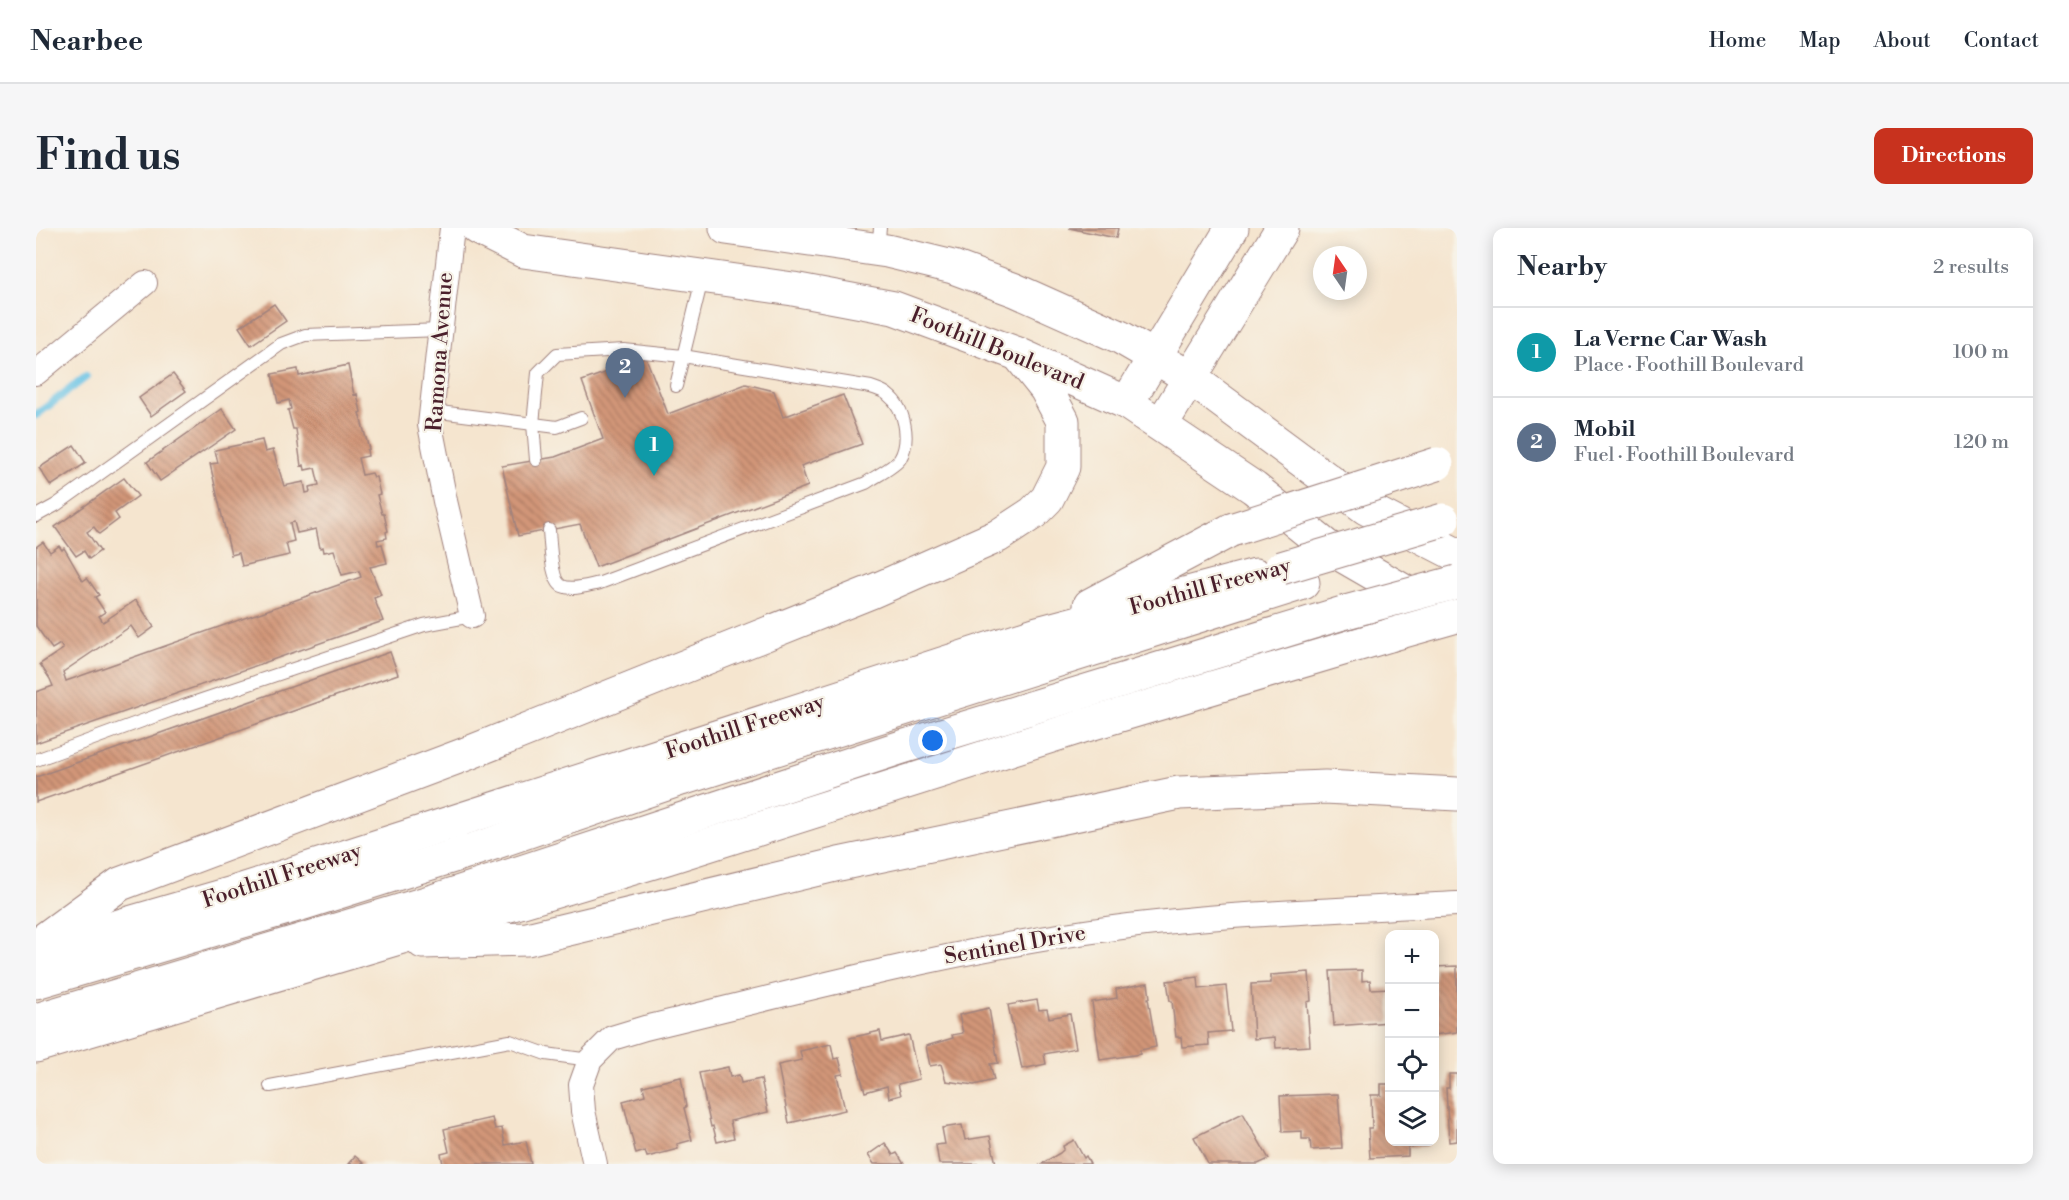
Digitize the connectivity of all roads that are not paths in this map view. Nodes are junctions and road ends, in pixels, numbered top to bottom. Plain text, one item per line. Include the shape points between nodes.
1 (452, 228) edge
2 (477, 228) edge
3 (726, 228) edge
4 (1232, 228) edge
5 (1282, 228) edge
6 (879, 239) edge
7 (702, 276) junction
8 (145, 283) dead end
9 (441, 330) junction
10 (1018, 354) junction
11 (683, 356) junction
12 (1155, 357) junction
13 (36, 373) edge
14 (1189, 377) junction
15 (676, 386) dead end
16 (1127, 403) junction
17 (432, 411) junction
18 (581, 418) dead end
19 (533, 424) junction
20 (1161, 425) junction
21 (536, 460) dead end
22 (1447, 460) edge
23 (36, 516) edge
24 (1452, 525) edge
25 (549, 530) dead end
26 (1457, 555) edge
27 (1292, 576) junction
28 (1457, 582) edge
29 (472, 616) joint
30 (1457, 616) edge
31 (1457, 622) edge
32 (1038, 633) junction
33 (36, 760) edge
34 (1457, 794) edge
35 (1457, 904) edge
36 (379, 943) junction
37 (36, 945) edge
38 (36, 950) edge
39 (36, 982) edge
40 (36, 1020) edge
41 (36, 1046) edge
42 (590, 1060) junction
43 (270, 1086) dead end
44 (595, 1164) edge

1 - 9 street, Ramona Avenue
2 - 7 main road, Foothill Boulevard via 523,251
3 - 6 main road
4 - 12 main road
5 - 14 main road
6 - 12 main road via 1015,290
7 - 10 main road, Foothill Boulevard via 894,308
7 - 11 lane
8 - 13 street
9 - 17 street, Ramona Avenue
9 - 23 lane via 305,335 281,344
10 - 16 main road, Foothill Boulevard
10 - 37 main road via 1046,389 1064,421 1063,467 1047,499 998,536 871,592 466,754 120,884
11 - 15 lane
11 - 19 lane via 624,350 557,354 538,373
11 - 25 lane via 871,387 887,394 900,409 905,429 899,461 866,483 578,588 558,583
12 - 14 main road
12 - 16 main road
14 - 20 main road
14 - 26 main road via 1366,507
16 - 20 main road, Foothill Boulevard
17 - 19 lane
17 - 29 street, Ramona Avenue via 430,425
18 - 19 lane via 556,427
19 - 21 lane
20 - 31 main road, Foothill Boulevard via 1254,488 1326,546
22 - 32 main road, bridge via 1232,531
24 - 27 main road, Foothill Freeway, bridge
27 - 32 main road, Foothill Freeway
27 - 39 main road via 474,849
28 - 40 main road, bridge via 899,748 436,900
29 - 33 lane via 424,625
30 - 36 main road, bridge via 1083,726 667,858
32 - 38 main road, Foothill Freeway via 236,892
34 - 36 main road via 1326,787 1179,793 838,864 527,939
35 - 42 street, Sentinel Drive via 1233,915 1113,928 946,956 645,1028 612,1038
36 - 41 main road
42 - 43 lane via 546,1054 510,1041
42 - 44 street via 581,1085

